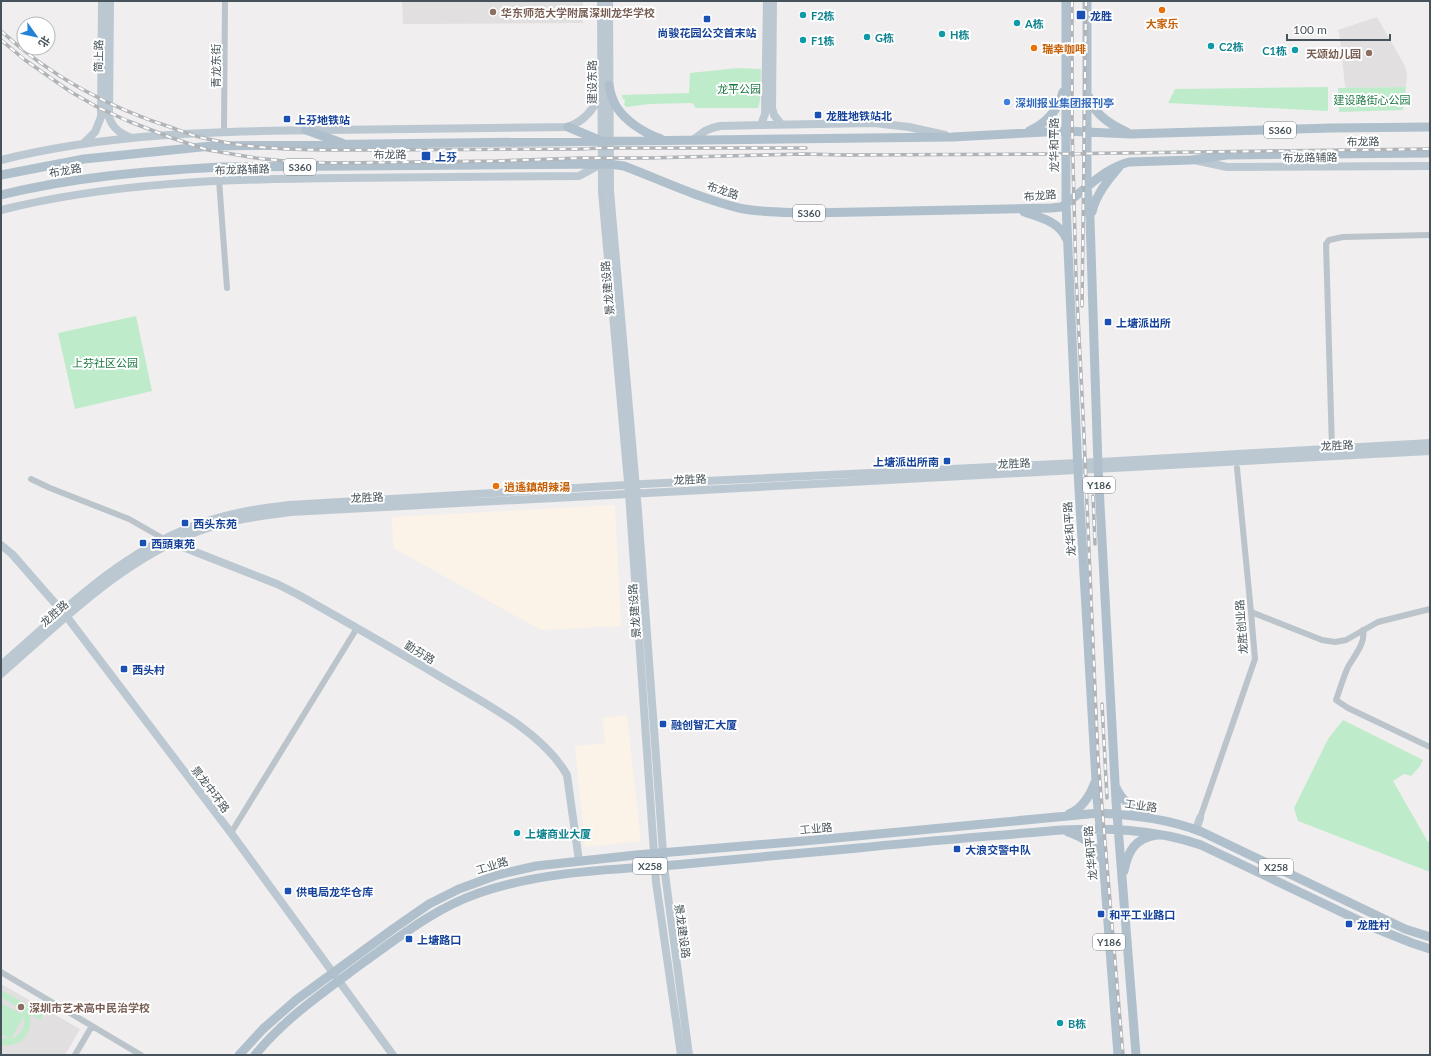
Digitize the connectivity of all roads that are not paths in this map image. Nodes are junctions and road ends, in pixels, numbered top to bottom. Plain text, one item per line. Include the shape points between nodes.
1 (102, 1) edge
2 (110, 1) edge
3 (225, 1) edge
4 (601, 1) edge
5 (609, 1) edge
6 (767, 1) edge
7 (773, 1) edge
8 (1066, 1) edge
9 (1087, 1) edge
10 (1065, 83) junction
11 (605, 88) junction
12 (1088, 92) junction
13 (105, 111) junction
14 (781, 124) junction
15 (762, 125) junction
16 (568, 127) junction
17 (1430, 127) edge
18 (306, 130) junction
19 (224, 131) junction
20 (1065, 131) junction
21 (1025, 133) junction
22 (1088, 133) junction
23 (1130, 134) junction
24 (952, 137) junction
25 (133, 138) junction
26 (693, 140) junction
27 (606, 141) junction
28 (666, 141) junction
29 (83, 144) junction
30 (347, 145) junction
31 (1430, 153) edge
32 (1, 160) edge
33 (1191, 160) junction
34 (606, 164) junction
35 (1122, 164) junction
36 (1430, 166) edge
37 (1, 175) edge
38 (219, 180) junction
39 (1087, 187) junction
40 (1, 195) edge
41 (1066, 204) junction
42 (1017, 209) junction
43 (1, 210) edge
44 (1090, 220) junction
45 (1430, 235) edge
46 (1067, 241) junction
47 (227, 288) dead end
48 (1430, 443) edge
49 (1332, 449) junction
50 (1430, 451) edge
51 (1237, 465) junction
52 (1098, 466) junction
53 (1078, 467) junction
54 (31, 479) dead end
55 (632, 489) junction
56 (164, 539) junction
57 (172, 543) junction
58 (1, 545) edge
59 (1430, 609) edge
60 (1252, 612) junction
61 (65, 614) junction
62 (357, 628) junction
63 (1363, 630) junction
64 (1, 665) edge
65 (1, 674) edge
66 (1430, 747) edge
67 (1096, 776) junction
68 (1115, 782) junction
69 (1099, 813) junction
70 (1117, 814) junction
71 (1064, 816) junction
72 (1200, 818) joint
73 (1154, 819) junction
74 (1100, 828) junction
75 (1118, 829) junction
76 (1061, 830) junction
77 (1196, 830) junction
78 (231, 834) junction
79 (1166, 835) junction
80 (658, 853) junction
81 (1103, 860) junction
82 (579, 862) junction
83 (659, 866) junction
84 (1122, 878) junction
85 (1430, 938) edge
86 (1430, 949) edge
87 (1, 972) edge
88 (332, 972) junction
89 (339, 980) junction
90 (92, 1026) junction
91 (1117, 1031) junction
92 (75, 1055) edge
93 (140, 1055) edge
94 (239, 1055) edge
95 (255, 1055) edge
96 (393, 1055) edge
97 (681, 1055) edge
98 (689, 1055) edge
99 (1114, 1055) edge
100 (1118, 1055) edge
101 (1136, 1055) edge

1 - 13 main road, 简上路
2 - 13 main road, 简上路
3 - 19 street, 青龙东街
4 - 11 main road, 建设东路
5 - 11 main road, 建设东路
6 - 15 main road via 765,114
7 - 14 main road via 772,108 775,118
8 - 10 main road, 龙华和平路 / Y186
9 - 12 main road, Y186
10 - 20 main road, 龙华和平路 / Y186
10 - 21 main road via 1052,115 1037,128
11 - 16 main road via 588,115
11 - 27 main road, 建设东路
11 - 28 main road via 624,116 648,134
12 - 22 main road, Y186
12 - 23 main road via 1091,102 1102,117
13 - 25 main road via 117,130
13 - 29 main road via 98,127
14 - 15 main road, 布龙路
14 - 24 main road, 布龙路 via 874,123
15 - 26 main road via 720,126 705,131
16 - 18 main road
16 - 27 main road
17 - 23 main road, 布龙路 / S360
18 - 19 main road
18 - 30 main road
19 - 25 main road
20 - 21 main road, 布龙路 / S360
20 - 22 main road, 布龙路 / S360
20 - 41 main road, 龙华和平路 / Y186
21 - 24 main road, 布龙路 / S360
22 - 23 main road, 布龙路 / S360
22 - 39 main road, Y186
24 - 26 main road, 布龙路 / S360
25 - 29 main road
26 - 28 main road, 布龙路 / S360
27 - 28 main road, 布龙路 / S360
27 - 30 main road, 布龙路 / S360
27 - 34 main road, 建设东路
29 - 32 main road
30 - 37 main road, 布龙路 / S360 via 204,147 84,159
31 - 33 main road, 布龙路 / S360 via 1227,155
33 - 35 main road, 布龙路 / S360 via 1136,161
33 - 36 main road, 布龙路辅路 via 1227,168
34 - 38 main road, 布龙路辅路 via 578,176
34 - 40 main road, 布龙路 / S360 via 220,167 111,175 61,182
34 - 42 main road, 布龙路 / S360 via 624,166 740,208 809,212
34 - 55 main road, 景龙建设路 via 602,192
35 - 39 main road, 布龙路 / S360
35 - 44 main road via 1103,186 1094,203
38 - 43 main road, 布龙路辅路 via 63,196
38 - 47 street
39 - 41 main road, 布龙路 / S360
39 - 44 main road, Y186
41 - 42 main road, 布龙路 / S360 via 1061,207
41 - 46 main road, 龙华和平路 / Y186
42 - 46 main road via 1054,224 1061,229
44 - 52 main road, Y186
45 - 49 street via 1343,237 1329,240 1326,244
46 - 53 main road, 龙华和平路 / Y186
48 - 49 main road, 龙胜路
49 - 52 main road, 龙胜路
50 - 51 main road, 龙胜路
51 - 52 main road, 龙胜路
51 - 60 street, 龙胜创业路
52 - 53 main road, 龙胜路
52 - 68 main road, Y186
53 - 55 main road, 龙胜路
53 - 67 main road, 龙华和平路 / Y186
54 - 56 street via 129,519
55 - 56 main road, 龙胜路 via 289,505 224,516
55 - 57 main road, 龙胜路 via 269,515 199,531
55 - 80 main road, 景龙建设路
56 - 57 main road, 勤芬路
56 - 61 main road, 龙胜路 via 109,574
57 - 61 main road, 龙胜路 via 126,570
57 - 62 main road, 勤芬路 via 286,588
58 - 61 main road, 景龙中环路
59 - 63 street via 1378,622
60 - 63 street via 1328,641 1346,640
60 - 72 street, 龙胜创业路 via 1254,661
61 - 64 main road, 龙胜路
61 - 65 main road, 龙胜路
61 - 78 main road, 景龙中环路
62 - 78 street
62 - 82 main road, 勤芬路 via 486,704 540,741 551,752 567,775
63 - 66 street via 1360,648 1348,668 1336,700
67 - 69 main road, 龙华和平路 / Y186
67 - 71 main road via 1082,805
68 - 70 main road, Y186
68 - 73 main road via 1127,802 1142,814
69 - 70 main road, 工业路 / X258
69 - 71 main road, 工业路 / X258
69 - 74 main road, 龙华和平路 / Y186
70 - 73 main road, 工业路 / X258
70 - 75 main road, Y186
71 - 80 main road, 工业路 / X258
72 - 77 main road, 龙胜创业路
73 - 77 main road, 工业路 / X258
74 - 75 main road, 工业路 / X258
74 - 76 main road, 工业路 / X258
74 - 81 main road, 龙华和平路 / Y186
75 - 79 main road, 工业路 / X258
75 - 84 main road, Y186
76 - 81 main road via 1084,839
76 - 83 main road, 工业路 / X258
77 - 85 main road, 工业路 / X258 via 1405,929
78 - 88 main road, 景龙中环路
79 - 84 main road via 1149,837 1137,843 1128,856
79 - 86 main road, 工业路 / X258 via 1201,845 1377,929
80 - 82 main road, 工业路 / X258
80 - 83 main road, 景龙建设路
81 - 91 main road, 龙华和平路 / Y186
82 - 88 main road, 工业路 / X258 via 536,866 459,889 429,904
83 - 89 main road, 工业路 / X258 via 544,876 478,893 422,922
83 - 97 main road, 景龙建设路
83 - 98 main road, 景龙建设路
84 - 101 main road, Y186
87 - 90 street
88 - 89 main road, 景龙中环路
88 - 94 main road, 工业路 / X258 via 276,1017
89 - 95 main road, 工业路 / X258 via 286,1022
89 - 96 main road, 景龙中环路
90 - 92 street
90 - 93 street
91 - 99 main road
91 - 100 main road, 龙华和平路 / Y186

